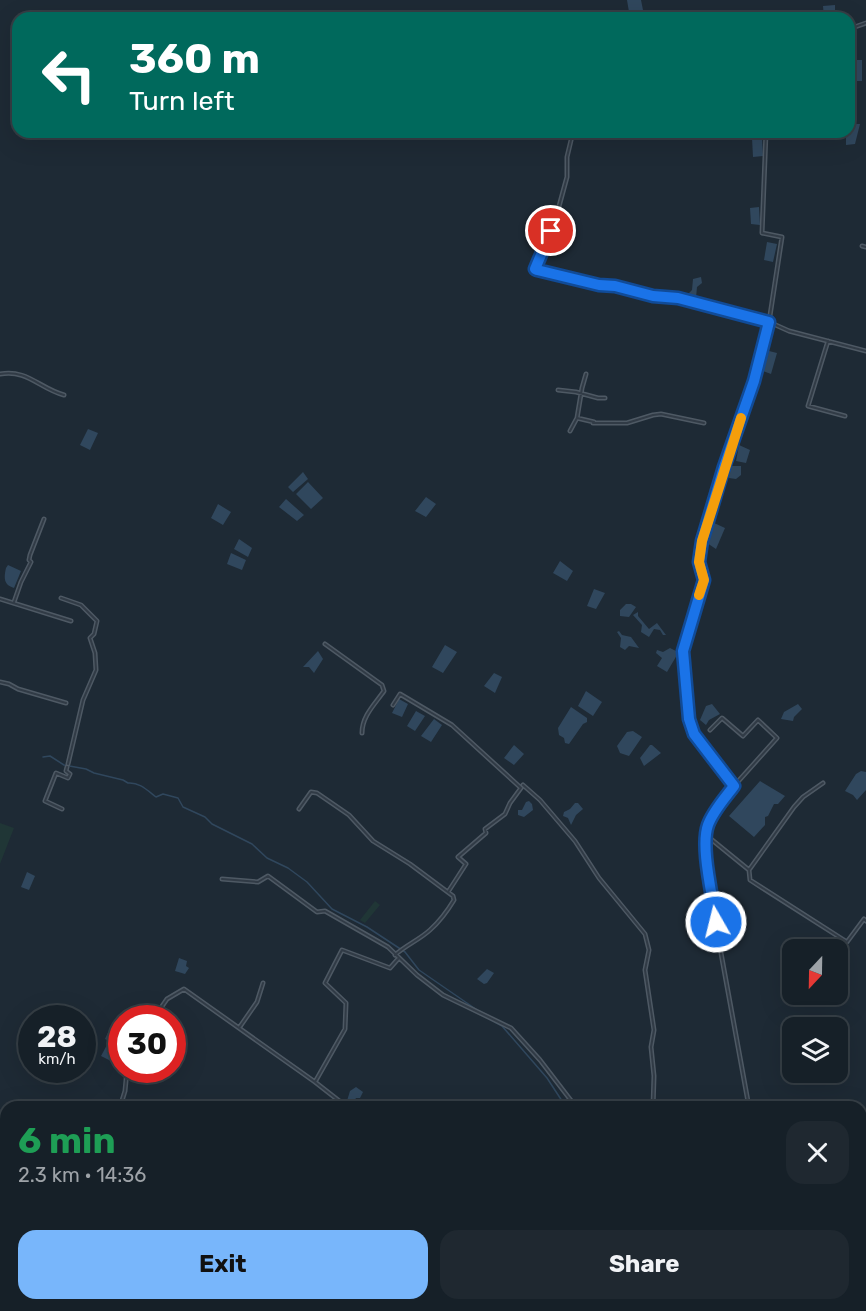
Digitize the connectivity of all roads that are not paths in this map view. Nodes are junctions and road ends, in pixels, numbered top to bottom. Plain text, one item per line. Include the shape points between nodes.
1 (572, 138) edge
2 (766, 138) edge
3 (769, 322) junction
4 (828, 341) junction
5 (866, 351) edge
6 (0, 374) edge
7 (586, 374) dead end
8 (558, 390) dead end
9 (582, 394) junction
10 (64, 395) dead end
11 (605, 398) dead end
12 (845, 416) dead end
13 (578, 418) junction
14 (704, 423) dead end
15 (570, 431) dead end
16 (44, 519) dead end
17 (61, 598) dead end
18 (0, 599) edge
19 (14, 602) junction
20 (71, 621) dead end
21 (325, 644) dead end
22 (0, 682) edge
23 (66, 703) dead end
24 (393, 705) dead end
25 (710, 730) dead end
26 (362, 733) dead end
27 (823, 783) dead end
28 (524, 785) dead end
29 (734, 786) junction
30 (62, 809) dead end
31 (299, 809) dead end
32 (706, 835) junction
33 (749, 870) junction
34 (222, 879) dead end
35 (448, 892) junction
36 (866, 921) edge
37 (395, 955) junction
38 (398, 959) junction
39 (263, 983) dead end
40 (163, 1005) edge
41 (239, 1028) junction
42 (315, 1082) junction
43 (126, 1083) edge
44 (122, 1101) edge
45 (339, 1101) edge
46 (571, 1101) edge
47 (653, 1101) edge
48 (749, 1101) edge

1 - 3 street via 567,177 555,221 535,269 653,296 678,298
2 - 3 street via 762,233 782,237
3 - 4 street
3 - 29 street via 702,541 699,562 704,580 683,651 694,734
4 - 5 street
4 - 12 street via 808,406
6 - 10 street via 28,376 42,387
7 - 9 street
8 - 9 street
9 - 11 street
9 - 13 street
13 - 14 street via 627,423 661,414
13 - 15 street
16 - 19 street
17 - 30 street via 81,605 97,621 90,638 96,670 83,700 66,771 70,774 68,778 56,773 45,801
18 - 19 street
19 - 20 street
21 - 26 street via 382,685 384,691 366,715
22 - 23 street
24 - 35 street via 400,694 452,725 521,789 505,814 458,856 466,864
25 - 29 street via 722,718 743,736 758,720 777,738
27 - 33 street via 794,807
28 - 47 street via 575,841 599,878 645,934 649,950 645,970 654,1030
29 - 32 street via 720,803
31 - 35 street via 311,792 317,793 349,815 373,841
32 - 33 street
32 - 48 street via 719,942
33 - 36 street via 750,880 847,942
34 - 37 street via 258,882 268,876 316,912 325,911 388,946
35 - 37 street via 454,900 431,930
37 - 38 street
38 - 42 street via 390,968 342,950 325,983 346,1003 345,1029
38 - 46 street via 443,996 511,1028
39 - 41 street via 257,1002
40 - 41 street via 184,989
41 - 42 street
42 - 45 street
43 - 44 street

